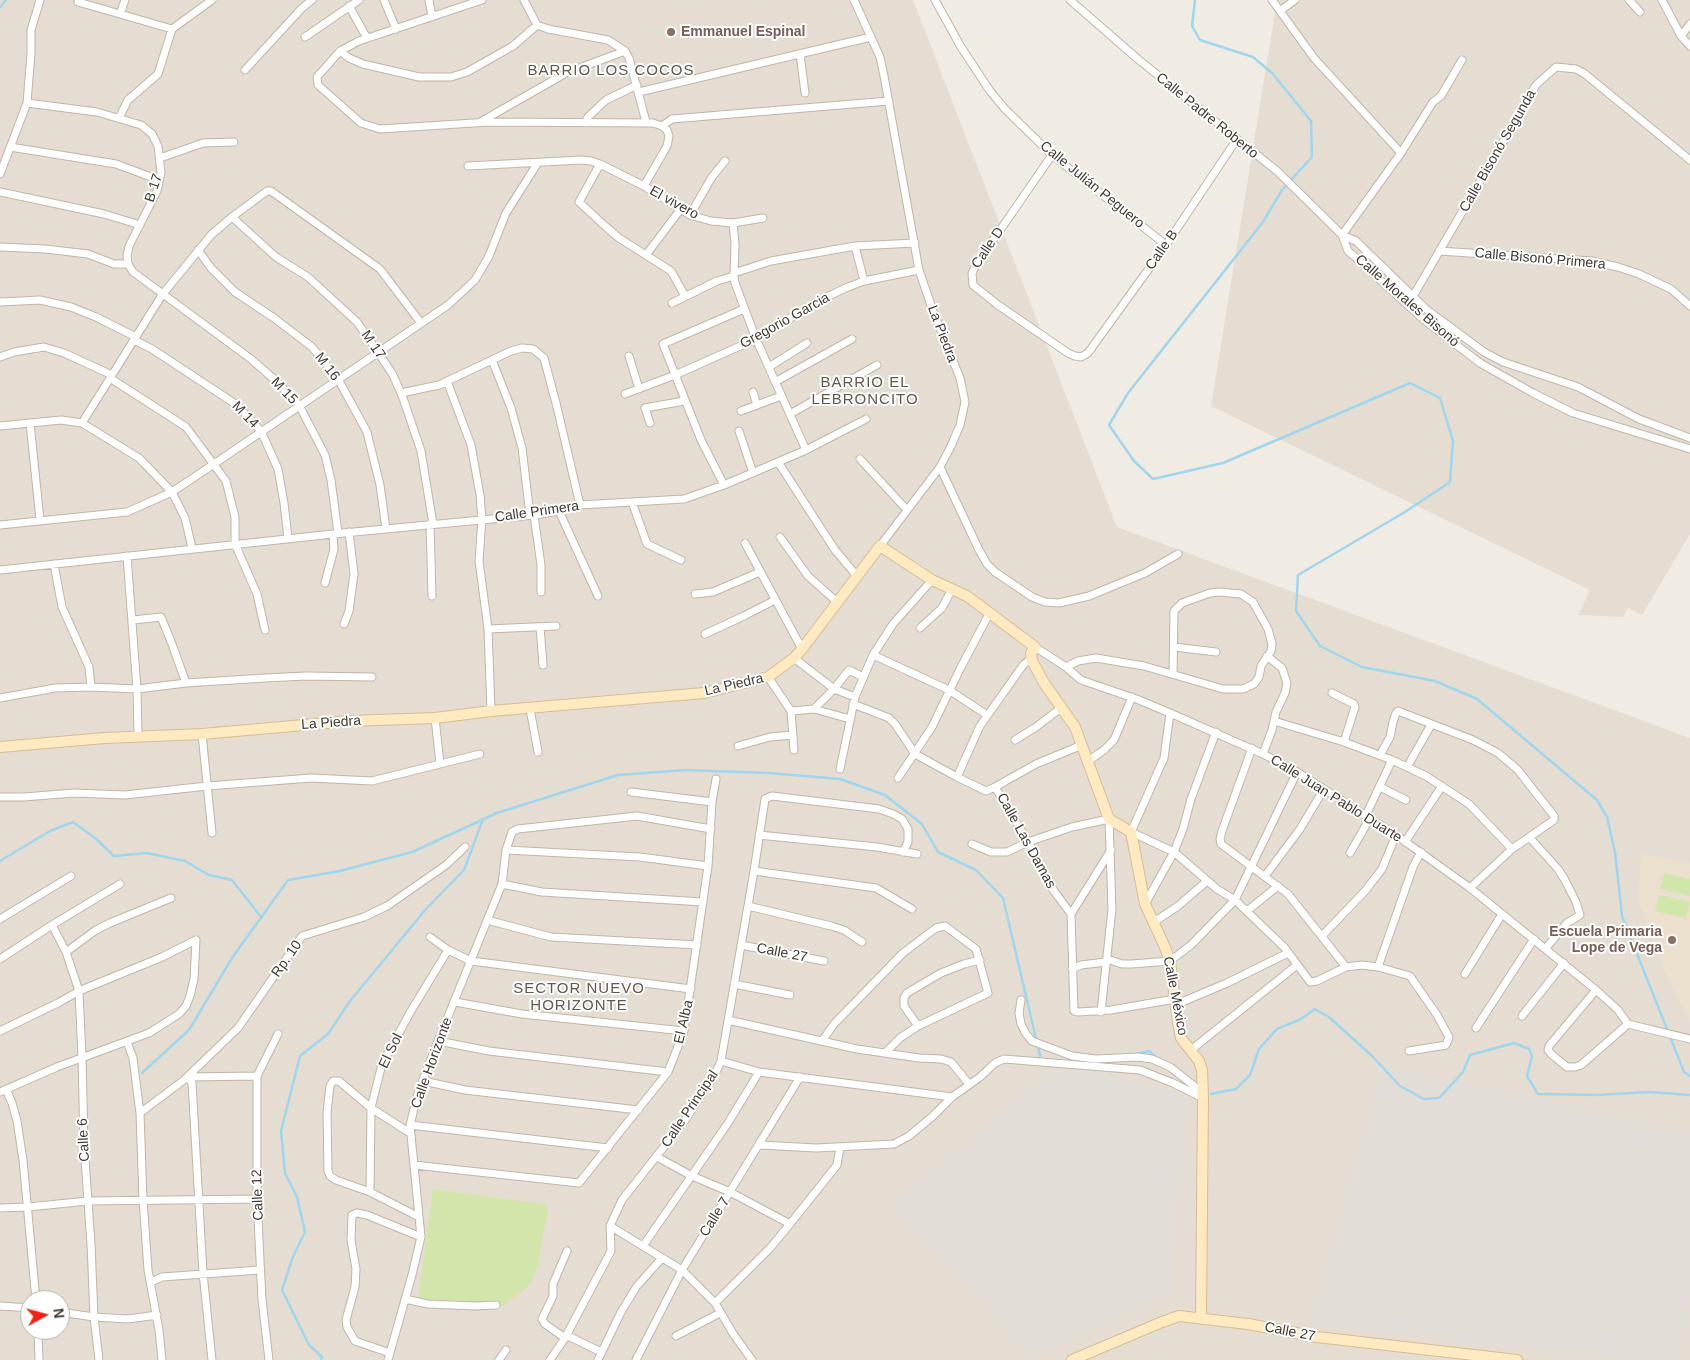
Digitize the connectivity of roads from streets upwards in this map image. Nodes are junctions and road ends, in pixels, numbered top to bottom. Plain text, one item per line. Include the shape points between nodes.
1 (40, 0) edge
2 (124, 0) edge
3 (212, 0) edge
4 (312, 0) edge
5 (359, 0) edge
6 (384, 0) edge
7 (429, 0) edge
8 (534, 0) edge
9 (854, 0) edge
10 (935, 0) edge
11 (1070, 0) edge
12 (1272, 0) edge
13 (1295, 0) edge
14 (1630, 0) edge
15 (1662, 0) edge
16 (76, 1) edge
17 (479, 1) edge
18 (525, 2) edge
19 (349, 6) junction
20 (1280, 11) junction
21 (1640, 12) dead end
22 (120, 14) junction
23 (432, 17) junction
24 (1690, 24) edge
25 (537, 25) junction
26 (172, 29) junction
27 (396, 29) junction
28 (871, 36) junction
29 (1681, 36) junction
30 (305, 37) dead end
31 (368, 38) junction
32 (1690, 46) edge
33 (340, 51) junction
34 (625, 51) junction
35 (800, 54) junction
36 (1462, 60) dead end
37 (245, 70) dead end
38 (638, 88) junction
39 (805, 93) dead end
40 (889, 101) junction
41 (27, 103) junction
42 (119, 118) junction
43 (480, 122) junction
44 (646, 122) junction
45 (585, 123) junction
46 (662, 126) junction
47 (1237, 139) junction
48 (234, 142) dead end
49 (10, 147) junction
50 (1401, 153) junction
51 (1052, 156) junction
52 (160, 158) junction
53 (1690, 160) edge
54 (725, 161) dead end
55 (537, 164) junction
56 (600, 164) junction
57 (468, 166) dead end
58 (0, 174) edge
59 (159, 180) junction
60 (644, 186) junction
61 (0, 192) edge
62 (680, 210) junction
63 (690, 215) junction
64 (232, 217) junction
65 (763, 218) dead end
66 (733, 223) junction
67 (140, 225) junction
68 (1342, 235) junction
69 (916, 243) junction
70 (1166, 245) junction
71 (855, 246) junction
72 (0, 247) edge
73 (198, 250) junction
74 (1439, 251) junction
75 (646, 255) junction
76 (128, 264) junction
77 (920, 270) junction
78 (734, 274) junction
79 (864, 281) junction
80 (162, 295) junction
81 (685, 296) junction
82 (1412, 296) junction
83 (0, 302) edge
84 (672, 303) dead end
85 (1408, 305) junction
86 (1690, 306) edge
87 (744, 309) junction
88 (421, 323) junction
89 (135, 338) junction
90 (756, 339) junction
91 (852, 339) dead end
92 (807, 343) dead end
93 (378, 352) junction
94 (629, 356) dead end
95 (0, 357) edge
96 (1081, 358) joint
97 (492, 360) junction
98 (877, 365) dead end
99 (769, 367) junction
100 (675, 375) junction
101 (111, 377) junction
102 (338, 379) junction
103 (447, 381) junction
104 (776, 382) junction
105 (639, 389) junction
106 (753, 392) dead end
107 (401, 393) junction
108 (626, 394) dead end
109 (781, 396) junction
110 (684, 401) junction
111 (299, 405) junction
112 (757, 406) junction
113 (740, 412) dead end
114 (790, 414) junction
115 (866, 419) dead end
116 (30, 423) junction
117 (82, 423) junction
118 (650, 423) dead end
119 (0, 426) edge
120 (261, 431) junction
121 (739, 431) dead end
122 (1690, 438) edge
123 (1690, 449) edge
124 (806, 450) junction
125 (860, 459) dead end
126 (778, 462) junction
127 (214, 464) junction
128 (940, 467) junction
129 (753, 473) junction
130 (724, 486) junction
131 (172, 492) junction
132 (632, 502) junction
133 (580, 505) junction
134 (907, 510) junction
135 (559, 511) junction
136 (532, 515) junction
137 (482, 519) junction
138 (40, 520) junction
139 (431, 524) junction
140 (0, 525) edge
141 (386, 529) junction
142 (349, 532) junction
143 (335, 533) junction
144 (780, 537) dead end
145 (288, 538) junction
146 (745, 543) dead end
147 (235, 544) junction
148 (880, 546) junction
149 (192, 548) junction
150 (1178, 554) dead end
151 (127, 556) junction
152 (681, 560) dead end
153 (54, 564) junction
154 (0, 570) edge
155 (760, 572) junction
156 (857, 576) junction
157 (932, 580) junction
158 (325, 583) dead end
159 (952, 589) junction
160 (541, 592) dead end
161 (695, 594) dead end
162 (432, 596) dead end
163 (598, 596) dead end
164 (775, 600) junction
165 (837, 602) junction
166 (990, 614) junction
167 (133, 620) junction
168 (344, 624) dead end
169 (556, 626) dead end
170 (540, 627) junction
171 (920, 628) dead end
172 (265, 630) dead end
173 (488, 630) junction
174 (705, 634) dead end
175 (1174, 647) junction
176 (1035, 648) junction
177 (802, 649) junction
178 (1216, 652) dead end
179 (872, 656) junction
180 (1267, 656) junction
181 (794, 658) junction
182 (1031, 659) junction
183 (543, 665) dead end
184 (1066, 667) junction
185 (1174, 674) junction
186 (372, 677) dead end
187 (768, 677) junction
188 (863, 677) junction
189 (186, 683) junction
190 (91, 687) junction
191 (137, 689) junction
192 (834, 690) junction
193 (949, 690) junction
194 (1332, 693) dead end
195 (1132, 697) junction
196 (0, 698) edge
197 (854, 701) junction
198 (1061, 708) junction
199 (530, 709) junction
200 (814, 709) junction
201 (491, 711) junction
202 (792, 711) junction
203 (1170, 712) junction
204 (987, 715) junction
205 (435, 718) junction
206 (850, 719) junction
207 (1274, 722) junction
208 (1431, 725) junction
209 (1216, 732) junction
210 (202, 734) junction
211 (793, 735) junction
212 (138, 736) junction
213 (1015, 740) dead end
214 (1344, 742) junction
215 (1082, 744) junction
216 (738, 746) dead end
217 (0, 747) edge
218 (1252, 748) junction
219 (794, 750) dead end
220 (538, 752) dead end
221 (480, 754) dead end
222 (915, 754) junction
223 (1263, 754) junction
224 (1380, 755) junction
225 (1392, 760) junction
226 (1088, 762) junction
227 (440, 764) junction
228 (1407, 767) junction
229 (840, 769) dead end
230 (1297, 772) junction
231 (898, 778) dead end
232 (956, 778) junction
233 (716, 779) dead end
234 (207, 786) junction
235 (1442, 786) junction
236 (995, 787) junction
237 (1380, 787) junction
238 (1324, 789) junction
239 (631, 792) dead end
240 (0, 797) edge
241 (1406, 800) dead end
242 (712, 802) junction
243 (1368, 817) junction
244 (1109, 819) junction
245 (711, 829) junction
246 (1131, 832) junction
247 (212, 833) dead end
248 (759, 834) junction
249 (1396, 835) junction
250 (1529, 837) junction
251 (1028, 842) junction
252 (1405, 842) junction
253 (972, 844) dead end
254 (465, 847) dead end
255 (1512, 849) junction
256 (506, 850) junction
257 (1111, 850) junction
258 (903, 852) junction
259 (1174, 852) junction
260 (1421, 852) junction
261 (1350, 853) dead end
262 (917, 854) dead end
263 (708, 866) junction
264 (1252, 868) junction
265 (754, 871) junction
266 (71, 876) dead end
267 (1265, 876) junction
268 (1207, 881) junction
269 (120, 884) dead end
270 (502, 884) junction
271 (1278, 886) junction
272 (1470, 888) junction
273 (171, 898) dead end
274 (1235, 900) junction
275 (703, 902) junction
276 (1145, 904) junction
277 (748, 906) junction
278 (912, 909) dead end
279 (1247, 911) junction
280 (1071, 914) junction
281 (1502, 914) junction
282 (0, 919) edge
283 (488, 920) junction
284 (1154, 922) junction
285 (52, 925) junction
286 (1322, 936) junction
287 (430, 937) dead end
288 (1534, 939) junction
289 (862, 942) dead end
290 (697, 945) junction
291 (741, 945) junction
292 (1546, 948) junction
293 (448, 950) junction
294 (66, 952) junction
295 (1288, 953) junction
296 (0, 959) edge
297 (980, 960) junction
298 (1106, 960) junction
299 (471, 961) junction
300 (824, 961) dead end
301 (1170, 961) junction
302 (1564, 963) junction
303 (1297, 965) junction
304 (1346, 967) junction
305 (1378, 967) junction
306 (1072, 969) junction
307 (1466, 974) dead end
308 (734, 984) junction
309 (691, 989) junction
310 (1596, 990) junction
311 (79, 991) junction
312 (790, 995) dead end
313 (1021, 1000) dead end
314 (455, 1002) junction
315 (1175, 1002) junction
316 (1101, 1012) junction
317 (1522, 1016) dead end
318 (728, 1020) junction
319 (1628, 1024) junction
320 (918, 1026) junction
321 (1476, 1028) dead end
322 (0, 1031) edge
323 (684, 1031) junction
324 (278, 1034) dead end
325 (1690, 1039) edge
326 (438, 1041) junction
327 (822, 1041) junction
328 (127, 1042) junction
329 (1191, 1050) junction
330 (1409, 1051) dead end
331 (885, 1053) junction
332 (82, 1057) junction
333 (721, 1061) junction
334 (668, 1072) junction
335 (759, 1072) junction
336 (257, 1076) junction
337 (188, 1077) junction
338 (800, 1077) junction
339 (423, 1081) junction
340 (970, 1084) junction
341 (3, 1090) edge
342 (1203, 1094) junction
343 (952, 1097) junction
344 (371, 1108) junction
345 (638, 1110) junction
346 (140, 1113) junction
347 (410, 1129) junction
348 (760, 1144) junction
349 (840, 1147) junction
350 (608, 1148) junction
351 (657, 1157) junction
352 (414, 1165) junction
353 (692, 1176) junction
354 (370, 1192) junction
355 (730, 1192) junction
356 (256, 1199) junction
357 (143, 1200) junction
358 (199, 1200) junction
359 (88, 1201) junction
360 (28, 1207) junction
361 (0, 1208) edge
362 (419, 1217) junction
363 (790, 1224) junction
364 (610, 1226) junction
365 (421, 1236) junction
366 (643, 1246) junction
367 (567, 1251) dead end
368 (662, 1258) junction
369 (260, 1270) junction
370 (682, 1270) junction
371 (203, 1273) junction
372 (151, 1282) junction
373 (35, 1290) edge
374 (405, 1299) junction
375 (715, 1303) junction
376 (496, 1305) dead end
377 (0, 1306) edge
378 (20, 1307) edge
379 (70, 1313) edge
380 (720, 1313) junction
381 (157, 1315) junction
382 (94, 1317) junction
383 (1201, 1318) junction
384 (566, 1336) junction
385 (676, 1336) dead end
386 (38, 1340) edge
387 (506, 1350) dead end
388 (601, 1352) junction
389 (389, 1356) edge
390 (39, 1360) edge
391 (99, 1360) edge
392 (162, 1360) edge
393 (212, 1360) edge
394 (269, 1360) edge
395 (499, 1360) edge
396 (550, 1360) edge
397 (598, 1360) edge
398 (636, 1360) edge
399 (752, 1360) edge
400 (1072, 1360) edge
401 (1517, 1360) edge

1 - 41 street via 30,30
2 - 22 street
3 - 26 street
4 - 37 street
5 - 19 street
6 - 27 street
7 - 23 street
8 - 18 street
9 - 28 street, La Piedra
10 - 51 street, Calle Julián Peguero via 961,48 990,91
11 - 47 street, Calle Padre Roberto via 1138,60
12 - 20 street
13 - 20 street
14 - 21 street
15 - 29 street
16 - 22 street
17 - 23 street
18 - 25 street
19 - 30 street
19 - 31 street
20 - 50 street via 1314,58
22 - 26 street
23 - 27 street
24 - 29 street
25 - 33 street via 512,46 467,72 451,77 419,77 363,64
25 - 34 street via 608,40
26 - 42 street via 158,74 128,100
27 - 31 street
28 - 35 street
28 - 40 street, La Piedra via 880,57
29 - 32 street
31 - 33 street
33 - 43 street via 318,77 318,86 361,123 380,129
34 - 38 street
34 - 43 street via 566,73
35 - 38 street
35 - 39 street
36 - 50 street
38 - 44 street
38 - 45 street via 606,100
40 - 46 street via 672,119
40 - 69 street, La Piedra via 908,215
41 - 42 street, B 17
41 - 49 street
42 - 52 street, B 17 via 141,125 152,134
43 - 45 street
44 - 45 street
44 - 46 street
46 - 60 street via 668,136 667,146
47 - 68 street, Calle Padre Roberto via 1276,171
47 - 70 street, Calle B
48 - 52 street via 203,143
49 - 58 street
49 - 59 street via 116,164
50 - 68 street
51 - 70 street, Calle Julián Peguero
51 - 96 street, Calle D via 972,273 974,285 998,305 1068,353
52 - 59 street, B 17
53 - 74 street, Calle Bisonó Segunda via 1585,74 1576,68 1556,67 1536,85
54 - 63 street
55 - 56 street, El vivero via 581,160
55 - 57 street, El vivero
55 - 88 street via 506,213 489,256 475,280 448,305
56 - 60 street, El vivero
56 - 75 street via 579,202 609,230
59 - 67 street, B 17
60 - 62 street, El vivero
61 - 67 street
62 - 63 street, El vivero
62 - 75 street
63 - 66 street, El vivero
64 - 73 street
64 - 88 street via 271,191 380,269
64 - 93 street, M 17 via 276,257 315,283 357,322
65 - 66 street, El vivero
66 - 78 street
67 - 76 street, B 17 via 129,246
68 - 82 street, Calle Morales Bisonó via 1356,241
68 - 85 street, Calle Morales Bisonó via 1348,250
69 - 71 street
69 - 77 street, La Piedra
70 - 96 street, Calle B via 1088,353
71 - 78 street via 771,261
71 - 79 street
72 - 76 street via 88,254 114,264
73 - 80 street
73 - 102 street, M 16 via 235,292 312,347
74 - 82 street, Calle Bisonó Segunda
74 - 86 street, Calle Bisonó Primera via 1592,261 1639,274 1670,289
75 - 81 street via 671,271
76 - 80 street via 133,272
77 - 79 street, Gregorio Garcia
77 - 128 street, La Piedra via 964,394 960,425
78 - 81 street
78 - 87 street
79 - 90 street, Gregorio Garcia via 820,300
80 - 89 street
80 - 111 street, M 15 via 250,359
81 - 84 street
82 - 85 street, Calle Bisonó Segunda
82 - 122 street, Calle Morales Bisonó via 1497,359 1578,387 1639,419
83 - 89 street, M 14 via 40,300 70,307
85 - 123 street, Calle Morales Bisonó via 1480,363 1573,413
87 - 90 street
87 - 100 street via 664,343
88 - 93 street
89 - 101 street
89 - 120 street, M 14 via 237,405
90 - 99 street
90 - 100 street, Gregorio Garcia
91 - 104 street
92 - 99 street
93 - 102 street
93 - 107 street, M 17
94 - 105 street
95 - 101 street via 44,347 64,353
97 - 103 street
97 - 133 street via 522,348 533,349 544,358
97 - 136 street via 522,448
98 - 114 street
99 - 104 street
100 - 105 street, Gregorio Garcia
100 - 110 street
101 - 117 street
101 - 127 street via 186,427
102 - 111 street
102 - 141 street, M 16 via 367,432 380,485
103 - 107 street
103 - 137 street via 471,446
104 - 109 street
105 - 108 street, Gregorio Garcia
106 - 112 street
107 - 139 street, M 17 via 421,452
109 - 112 street
109 - 114 street
110 - 118 street via 645,408
110 - 130 street
111 - 120 street
111 - 143 street, M 15 via 325,455 331,480
112 - 113 street
114 - 124 street
115 - 124 street, Calle Primera
116 - 117 street via 61,420
116 - 119 street
116 - 138 street
117 - 131 street via 139,458
120 - 127 street
120 - 145 street, M 14 via 278,469
121 - 129 street
124 - 126 street, Calle Primera
125 - 134 street
126 - 129 street, Calle Primera
126 - 156 street via 835,550
127 - 131 street
127 - 147 street via 226,481 235,516
128 - 134 street, La Piedra
128 - 150 street via 987,564 1032,597 1045,602 1059,603 1089,596 1145,573
129 - 130 street, Calle Primera
130 - 132 street, Calle Primera via 684,499
131 - 138 street via 127,512
131 - 149 street via 185,518
132 - 133 street, Calle Primera
132 - 152 street via 647,544
133 - 135 street, Calle Primera
134 - 148 street, La Piedra
135 - 136 street, Calle Primera
135 - 163 street
136 - 137 street, Calle Primera
136 - 160 street via 541,565
137 - 139 street, Calle Primera
137 - 173 street via 479,561
138 - 140 street
139 - 141 street, Calle Primera
139 - 162 street, M 17
141 - 142 street, Calle Primera
142 - 143 street, Calle Primera
142 - 168 street via 354,574
143 - 145 street, Calle Primera
143 - 158 street, M 15
144 - 165 street via 808,576
145 - 147 street, Calle Primera
146 - 155 street
147 - 149 street, Calle Primera
147 - 172 street via 257,594
148 - 156 street, La Piedra
148 - 157 street, Calle Juan Pablo Duarte
149 - 151 street, Calle Primera
151 - 153 street, Calle Primera
151 - 167 street
153 - 154 street, Calle Primera
153 - 190 street via 62,607 89,667
155 - 161 street via 713,592
155 - 164 street
156 - 165 street, La Piedra
157 - 159 street, Calle Juan Pablo Duarte
157 - 179 street via 893,624
159 - 166 street, Calle Juan Pablo Duarte
159 - 171 street via 942,608
164 - 174 street
164 - 177 street
165 - 177 street, La Piedra
166 - 176 street, Calle Juan Pablo Duarte
166 - 193 street
167 - 189 street via 160,617
167 - 191 street
169 - 170 street
170 - 173 street
170 - 183 street
173 - 201 street
175 - 178 street
175 - 180 street via 1174,611 1182,603 1210,592 1231,592 1248,597 1260,612 1272,638 1271,651
175 - 185 street
176 - 182 street
176 - 184 street, Calle Juan Pablo Duarte
177 - 181 street, La Piedra
179 - 188 street
179 - 193 street
180 - 185 street via 1254,684 1243,689 1223,689
180 - 207 street via 1282,668 1287,683
181 - 187 street, La Piedra
181 - 192 street
182 - 198 street
182 - 204 street
184 - 185 street via 1096,658
184 - 195 street, Calle Juan Pablo Duarte via 1081,680
186 - 189 street via 306,676
187 - 199 street, La Piedra via 704,693
187 - 202 street
188 - 192 street via 849,670
188 - 197 street
189 - 191 street
190 - 191 street
190 - 196 street via 55,688
191 - 212 street
192 - 197 street, Calle Las Damas
192 - 200 street
193 - 204 street
193 - 222 street
194 - 214 street via 1355,707
195 - 203 street, Calle Juan Pablo Duarte
195 - 226 street via 1114,740
197 - 206 street
197 - 222 street, Calle Las Damas via 889,718
198 - 213 street
198 - 215 street via 1075,727
199 - 201 street, La Piedra
199 - 220 street
200 - 202 street
200 - 206 street
201 - 205 street, La Piedra
202 - 211 street
203 - 209 street, Calle Juan Pablo Duarte
203 - 246 street via 1164,758
204 - 232 street
205 - 210 street, La Piedra via 349,721
205 - 227 street
206 - 229 street
207 - 214 street
207 - 223 street
208 - 224 street via 1398,711
208 - 228 street
208 - 250 street via 1473,740 1498,753 1517,769 1555,818
209 - 218 street, Calle Juan Pablo Duarte
209 - 259 street
210 - 212 street, La Piedra
210 - 234 street
211 - 216 street via 770,736
211 - 219 street
212 - 217 street, La Piedra
214 - 224 street
215 - 226 street
215 - 236 street
218 - 223 street, Calle Juan Pablo Duarte
218 - 264 street via 1220,839 1221,844
221 - 227 street
222 - 231 street
222 - 232 street, Calle Las Damas
223 - 230 street, Calle Juan Pablo Duarte
224 - 225 street
225 - 228 street
225 - 237 street
226 - 244 street
227 - 234 street via 372,781 311,778
228 - 235 street
230 - 238 street, Calle Juan Pablo Duarte
230 - 264 street
232 - 236 street, Calle Las Damas via 986,791
233 - 242 street, El Alba
234 - 240 street via 125,795 74,793
234 - 247 street
235 - 252 street
235 - 255 street via 1469,804
236 - 251 street, Calle Las Damas
237 - 241 street
237 - 243 street
238 - 243 street, Calle Juan Pablo Duarte
238 - 267 street
239 - 242 street
242 - 245 street, El Alba
243 - 249 street, Calle Juan Pablo Duarte
243 - 261 street
244 - 246 street
244 - 251 street
244 - 257 street
245 - 256 street, Calle Horizonte via 637,816 518,829 512,832
245 - 263 street, El Alba
246 - 259 street
246 - 276 street, Calle México
248 - 258 street
248 - 258 street, Calle Principal via 765,799 772,796 878,809 902,819 908,829 908,842
248 - 265 street, Calle Principal
249 - 252 street, Calle Juan Pablo Duarte
249 - 286 street via 1382,869
250 - 255 street
250 - 292 street via 1562,875 1580,915 1568,923
251 - 253 street via 999,853
251 - 280 street, Calle Las Damas via 1054,891
252 - 260 street, Calle Juan Pablo Duarte
254 - 337 street, Rp. 10 via 440,870 387,906 364,917 302,936 238,1028
255 - 272 street
256 - 263 street via 640,857
256 - 270 street, Calle Horizonte
257 - 280 street
257 - 298 street via 1112,909
258 - 262 street
259 - 268 street
259 - 276 street
260 - 272 street, Calle Juan Pablo Duarte
260 - 305 street via 1412,867
263 - 275 street, El Alba
264 - 267 street
264 - 274 street
265 - 277 street, Calle Principal
265 - 278 street via 876,888
266 - 282 street
267 - 271 street
268 - 274 street
268 - 284 street
269 - 285 street
270 - 275 street via 542,892
270 - 283 street, Calle Horizonte
271 - 279 street
271 - 286 street
272 - 281 street, Calle Juan Pablo Duarte
273 - 294 street via 96,930
274 - 279 street
274 - 301 street via 1191,945
275 - 290 street, El Alba
276 - 284 street, Calle México
277 - 289 street via 844,930
277 - 291 street, Calle Principal
279 - 295 street
280 - 306 street
281 - 288 street, Calle Juan Pablo Duarte
281 - 307 street
283 - 290 street via 551,936
283 - 299 street, Calle Horizonte
284 - 301 street, Calle México
285 - 294 street, Calle 6
285 - 296 street
286 - 304 street
287 - 293 street
288 - 292 street, Calle Juan Pablo Duarte
288 - 321 street
290 - 309 street, El Alba
291 - 300 street, Calle 27
291 - 308 street, Calle Principal
292 - 302 street, Calle Juan Pablo Duarte
293 - 299 street
293 - 344 street, El Sol via 382,1064
294 - 311 street, Calle 6
295 - 303 street
295 - 315 street via 1227,983
297 - 320 street via 988,993
297 - 320 street via 941,973 907,993 903,1002
297 - 327 street via 976,949 945,926 936,928 903,953 834,1024
298 - 301 street via 1122,964
298 - 306 street
298 - 316 street
299 - 309 street
299 - 314 street, Calle Horizonte
301 - 315 street, Calle México
302 - 310 street, Calle Juan Pablo Duarte
302 - 317 street
303 - 304 street via 1310,982
303 - 329 street
304 - 305 street
305 - 330 street via 1410,976 1448,1037 1446,1046
306 - 316 street via 1074,1010
308 - 312 street
308 - 318 street, Calle Principal
309 - 323 street, El Alba
310 - 319 street, Calle Juan Pablo Duarte
310 - 319 street via 1548,1050 1567,1067 1575,1067
311 - 322 street
311 - 328 street via 196,940 194,978 188,1001 178,1014 149,1033
311 - 332 street, Calle 6
313 - 342 street via 1021,1024 1032,1040 1072,1056 1152,1059 1170,1067
314 - 323 street via 522,1014
314 - 326 street, Calle Horizonte
315 - 316 street
315 - 329 street, Calle México via 1181,1038
318 - 327 street
318 - 333 street, Calle Principal
319 - 325 street
320 - 331 street
323 - 334 street, El Alba
324 - 336 street, Calle 12
326 - 334 street via 489,1051
326 - 339 street, Calle Horizonte
327 - 331 street
328 - 332 street
328 - 346 street via 133,1058
329 - 342 street, Calle México via 1199,1061
331 - 340 street via 941,1058 950,1062
332 - 341 street
332 - 359 street, Calle 6
333 - 335 street
333 - 351 street, Calle Principal via 685,1120
334 - 345 street, El Alba
335 - 338 street
335 - 353 street
336 - 337 street
336 - 356 street, Calle 12
337 - 346 street, Rp. 10
337 - 358 street via 192,1083
338 - 343 street
338 - 348 street, Calle 7
339 - 345 street via 465,1090
339 - 347 street, Calle Horizonte
340 - 342 street via 995,1063 1012,1059 1140,1070
340 - 343 street
341 - 360 street via 12,1102
342 - 383 street, Calle México
343 - 349 street via 909,1136 894,1144
344 - 347 street
344 - 354 street, El Sol
344 - 354 street via 339,1081 333,1081 327,1112 328,1171 336,1180
345 - 350 street, El Alba
346 - 357 street
347 - 350 street
347 - 352 street, Calle Horizonte
348 - 349 street
348 - 355 street, Calle 7
349 - 363 street via 837,1164
350 - 352 street, El Alba via 578,1182
351 - 353 street
351 - 364 street, Calle Principal via 622,1200
352 - 362 street, Calle Horizonte
353 - 355 street
353 - 366 street
354 - 362 street
355 - 363 street
355 - 370 street, Calle 7
356 - 358 street
356 - 369 street, Calle 12
357 - 358 street
357 - 359 street
357 - 372 street
358 - 371 street
359 - 360 street
359 - 382 street, Calle 6
360 - 361 street
360 - 373 street
362 - 365 street, Calle Horizonte
363 - 375 street via 772,1247
364 - 366 street
364 - 384 street, Calle Principal via 611,1250
365 - 374 street, Calle Horizonte
365 - 389 street via 367,1215 352,1215 351,1240 356,1269 347,1327 355,1341
366 - 368 street
367 - 384 street via 542,1319
368 - 370 street
368 - 388 street via 637,1286
369 - 371 street
369 - 394 street, Calle 12
370 - 375 street
370 - 398 street, Calle 7
371 - 372 street via 162,1277
371 - 393 street
372 - 381 street
374 - 376 street via 428,1304
374 - 389 street, Calle Horizonte
375 - 380 street
377 - 378 street
379 - 382 street
380 - 385 street
380 - 399 street
381 - 382 street via 128,1319
381 - 392 street
382 - 391 street, Calle 6
383 - 400 street, Calle 27 via 1179,1316
383 - 401 street, Calle 27 via 1317,1337
384 - 388 street
384 - 396 street, Calle Principal
386 - 390 street
387 - 395 street
388 - 397 street

